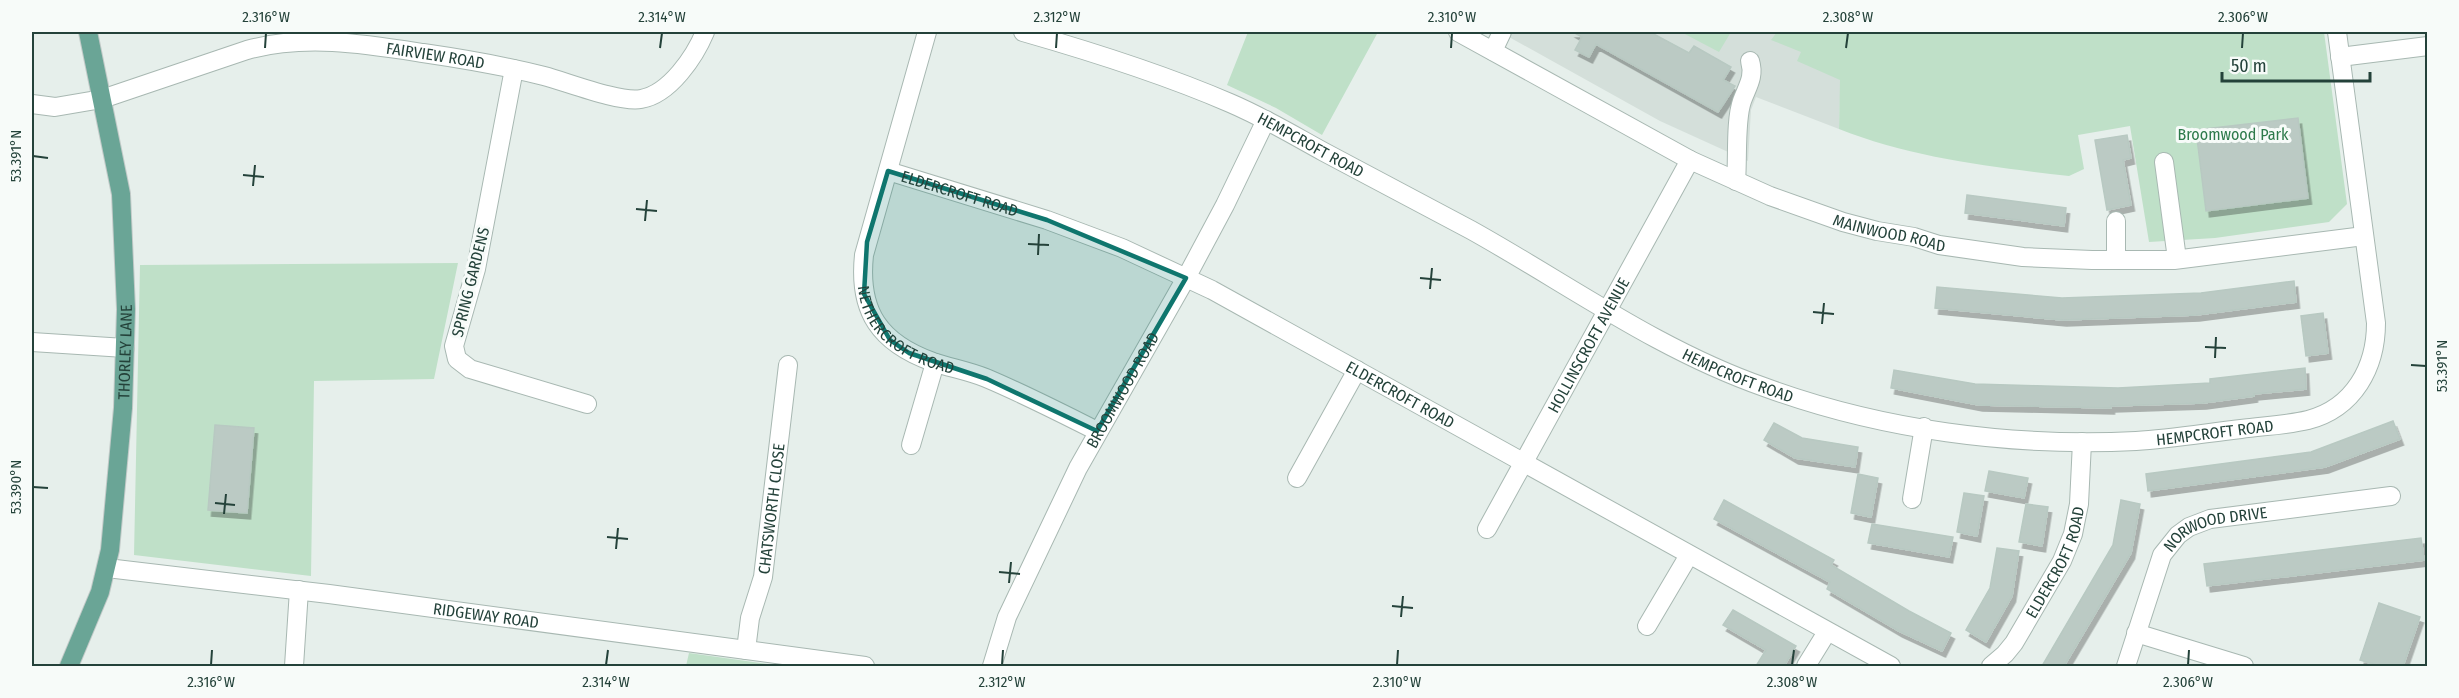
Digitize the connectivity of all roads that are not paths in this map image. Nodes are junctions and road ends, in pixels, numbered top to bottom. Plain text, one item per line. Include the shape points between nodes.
1 (88, 32) edge
2 (705, 32) edge
3 (927, 32) edge
4 (1023, 32) edge
5 (1458, 32) edge
6 (1502, 32) edge
7 (2337, 32) edge
8 (2427, 46) edge
9 (1493, 51) junction
10 (2340, 57) junction
11 (1750, 61) dead end
12 (514, 69) junction
13 (102, 99) junction
14 (32, 104) edge
15 (1266, 120) junction
16 (1690, 160) junction
17 (2164, 162) dead end
18 (888, 171) junction
19 (1736, 182) junction
20 (2116, 221) dead end
21 (2364, 236) junction
22 (2177, 259) junction
23 (2116, 260) junction
24 (1186, 278) junction
25 (1605, 311) junction
26 (32, 342) edge
27 (125, 348) junction
28 (935, 363) junction
29 (788, 365) dead end
30 (1357, 370) junction
31 (589, 404) dead end
32 (1924, 427) junction
33 (1097, 431) junction
34 (2082, 442) junction
35 (910, 447) dead end
36 (1522, 462) junction
37 (1295, 480) dead end
38 (2391, 496) dead end
39 (1911, 502) dead end
40 (1485, 532) dead end
41 (1689, 555) junction
42 (107, 568) junction
43 (299, 590) junction
44 (1645, 629) dead end
45 (1827, 632) junction
46 (2136, 633) junction
47 (746, 650) junction
48 (69, 666) edge
49 (294, 666) edge
50 (865, 666) edge
51 (992, 666) edge
52 (1806, 666) edge
53 (1891, 666) edge
54 (1991, 666) edge
55 (2126, 666) edge
56 (2244, 666) edge

1 - 13 main road, THORLEY LANE
2 - 12 street, FAIRVIEW ROAD via 681,71 657,92 640,99 625,99
3 - 18 street, NETHERCROFT ROAD
4 - 15 street, HEMPCROFT ROAD via 1162,76
5 - 9 street, MAINWOOD ROAD
6 - 9 street
7 - 10 street, HEMPCROFT ROAD
8 - 10 street
9 - 16 street, MAINWOOD ROAD
10 - 21 street, HEMPCROFT ROAD
11 - 19 street via 1751,81 1738,119
12 - 13 street, FAIRVIEW ROAD via 358,44 282,42
12 - 31 street, SPRING GARDENS via 476,269 456,336 455,353 471,369
13 - 14 street, FAIRVIEW ROAD via 55,106
13 - 27 main road, THORLEY LANE via 123,210
15 - 24 street, BROOMWOOD ROAD
15 - 25 street, HEMPCROFT ROAD via 1474,232
16 - 19 street, MAINWOOD ROAD
16 - 25 street, HOLLINSCROFT AVENUE
17 - 22 street
18 - 24 street, ELDERCROFT ROAD via 1047,220 1122,248
18 - 28 street, NETHERCROFT ROAD via 864,255 864,294 875,321 890,340
19 - 23 street, MAINWOOD ROAD via 1832,218 1939,245 2032,258
20 - 23 street
21 - 22 street, MAINWOOD ROAD
21 - 34 street, HEMPCROFT ROAD via 2374,302 2374,347 2360,385 2335,408 2292,423 2168,438
22 - 23 street, MAINWOOD ROAD
24 - 30 street, ELDERCROFT ROAD
24 - 33 street, BROOMWOOD ROAD
25 - 32 street, HEMPCROFT ROAD via 1693,358 1764,388 1841,411
25 - 36 street, HOLLINSCROFT AVENUE
26 - 27 street
27 - 42 main road, THORLEY LANE via 117,496
28 - 33 street, NETHERCROFT ROAD via 987,379
28 - 35 street
29 - 47 street, CHATSWORTH CLOSE via 763,577 750,618
30 - 36 street, ELDERCROFT ROAD
30 - 37 street
32 - 34 street, HEMPCROFT ROAD via 2014,440
32 - 39 street
33 - 51 street, BROOMWOOD ROAD via 1002,628
34 - 54 street, ELDERCROFT ROAD via 2079,504 2068,546 2014,643
36 - 40 street, HOLLINSCROFT AVENUE
36 - 41 street, ELDERCROFT ROAD
38 - 46 street, NORWOOD DRIVE via 2225,516 2189,527 2162,555
41 - 44 street
41 - 45 street, ELDERCROFT ROAD
42 - 43 street, RIDGEWAY ROAD
42 - 48 main road, THORLEY LANE
43 - 47 street, RIDGEWAY ROAD
43 - 49 street
45 - 52 street
45 - 53 street, ELDERCROFT ROAD
46 - 55 street, NORWOOD DRIVE
46 - 56 street
47 - 50 street, RIDGEWAY ROAD

